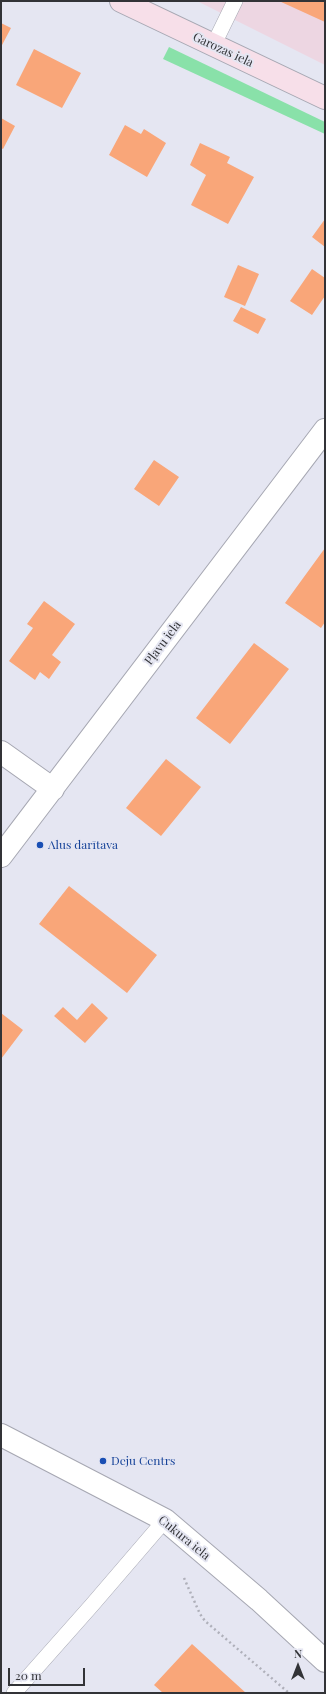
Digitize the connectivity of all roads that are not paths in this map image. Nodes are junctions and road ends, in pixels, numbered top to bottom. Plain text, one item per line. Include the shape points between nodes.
1 (121, 1) edge
2 (235, 1) edge
3 (213, 46) junction
4 (325, 98) edge
5 (325, 430) edge
6 (1, 752) edge
7 (53, 789) junction
8 (1, 856) edge
9 (1, 1435) edge
10 (165, 1520) junction
11 (325, 1661) edge
12 (14, 1693) edge

1 - 3 main road, Garozas iela
2 - 3 lane
3 - 4 main road, Garozas iela
5 - 7 street, Pļavu iela
6 - 7 street
7 - 8 street, Pļavu iela
9 - 10 street, Cukura iela
10 - 11 street, Cukura iela via 259,1600
10 - 12 lane

